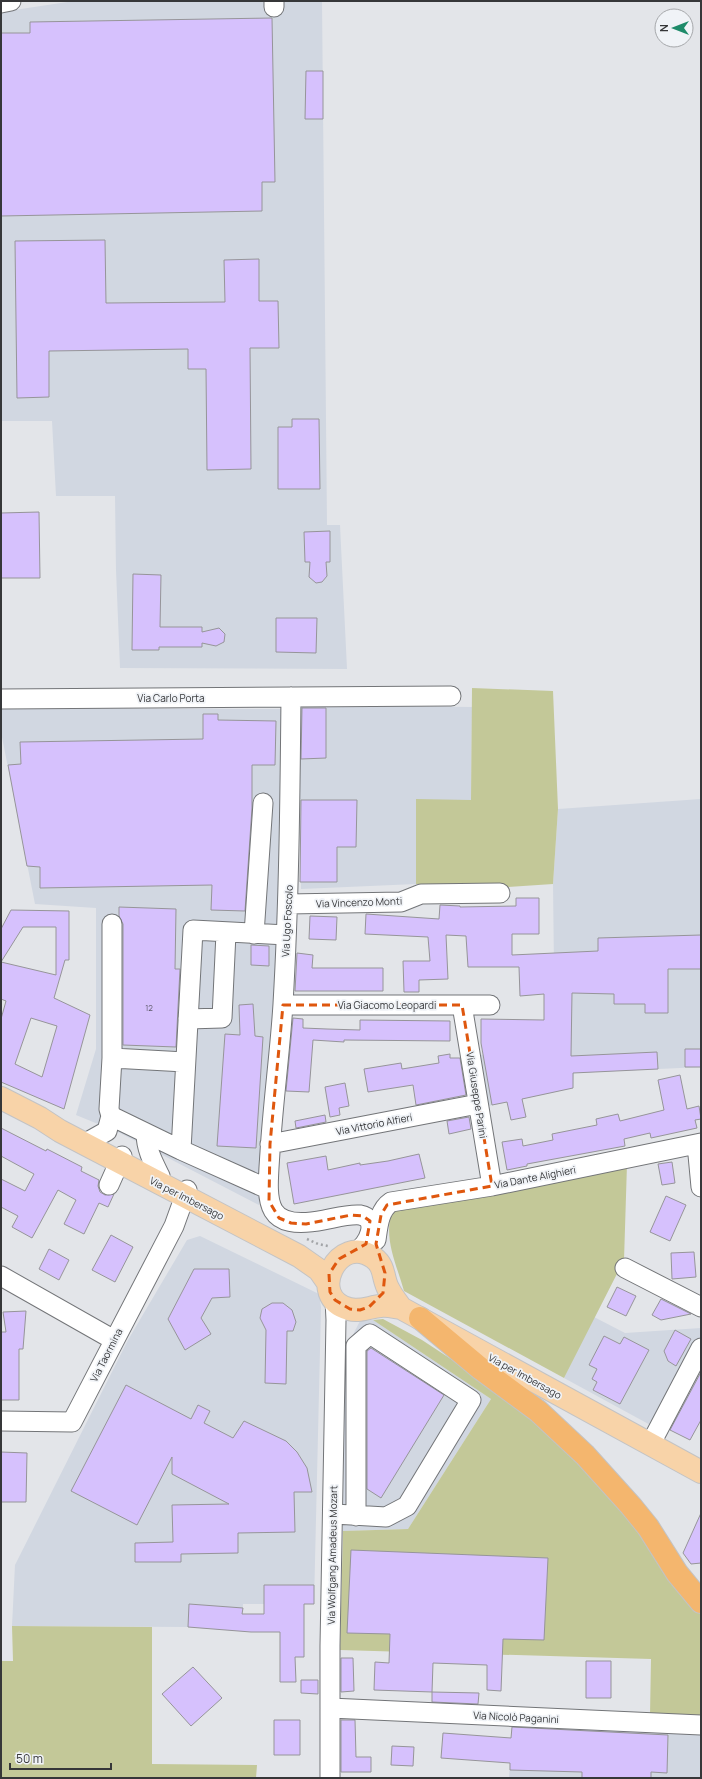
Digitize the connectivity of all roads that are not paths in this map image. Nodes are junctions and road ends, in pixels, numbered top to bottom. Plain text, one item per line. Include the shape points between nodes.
1 (11, 1) edge
2 (1, 3) edge
3 (451, 696) dead end
4 (291, 697) junction
5 (1, 699) edge
6 (263, 803) dead end
7 (500, 893) dead end
8 (288, 904) junction
9 (112, 924) dead end
10 (226, 933) junction
11 (254, 934) junction
12 (286, 935) junction
13 (283, 1005) junction
14 (462, 1005) junction
15 (490, 1005) dead end
16 (188, 1019) junction
17 (112, 1058) junction
18 (185, 1062) junction
19 (1, 1098) edge
20 (478, 1104) junction
21 (111, 1116) junction
22 (40, 1118) junction
23 (146, 1133) junction
24 (91, 1140) junction
25 (270, 1144) junction
26 (699, 1144) edge
27 (180, 1150) junction
28 (120, 1159) junction
29 (160, 1176) junction
30 (109, 1185) dead end
31 (492, 1186) junction
32 (701, 1187) edge
33 (268, 1190) junction
34 (186, 1193) junction
35 (204, 1207) junction
36 (287, 1214) junction
37 (379, 1222) junction
38 (174, 1226) junction
39 (347, 1255) junction
40 (625, 1268) dead end
41 (383, 1274) junction
42 (1, 1276) edge
43 (331, 1291) junction
44 (701, 1307) edge
45 (401, 1308) junction
46 (365, 1309) junction
47 (420, 1318) junction
48 (336, 1332) junction
49 (114, 1340) junction
50 (701, 1348) edge
51 (1, 1421) edge
52 (650, 1445) junction
53 (701, 1472) edge
54 (334, 1514) junction
55 (356, 1516) junction
56 (701, 1602) edge
57 (330, 1708) junction
58 (701, 1725) edge
59 (330, 1778) edge

1 - 2 street
3 - 4 street, Via Carlo Porta
4 - 5 street, Via Carlo Porta
4 - 8 street, Via Ugo Foscolo
6 - 11 street
7 - 8 street, Via Vincenzo Monti via 421,894 401,902
8 - 12 street, Via Ugo Foscolo
9 - 17 street
10 - 11 street
10 - 16 street via 222,1018
10 - 16 street via 193,930
11 - 12 street
12 - 13 street, Via Ugo Foscolo
13 - 14 street, Via Giacomo Leopardi
13 - 25 street, Via Ugo Foscolo
14 - 15 street, Via Giacomo Leopardi
14 - 20 street, Via Giuseppe Parini
16 - 18 street
17 - 18 street
17 - 21 street via 109,1109
18 - 27 street
19 - 22 main road, Via per Imbersago
20 - 25 street, Via Vittorio Alfieri
20 - 31 street, Via Giuseppe Parini
21 - 23 street
21 - 24 street via 107,1131
22 - 24 main road, Via per Imbersago via 61,1124
22 - 28 main road, Via per Imbersago via 60,1131
23 - 27 street
23 - 29 street via 146,1143
24 - 28 main road, Via per Imbersago
25 - 33 street
26 - 31 street, Via Dante Alighieri
26 - 32 street
27 - 33 street
28 - 29 main road, Via per Imbersago
28 - 30 street
28 - 34 main road, Via per Imbersago
29 - 34 main road, Via per Imbersago
31 - 37 street, Via Dante Alighieri via 391,1202 384,1209
33 - 36 street via 269,1201 275,1213 284,1221
34 - 35 main road, Via per Imbersago
34 - 38 street, Via Taormina
34 - 39 main road, Via per Imbersago via 302,1250 324,1258
35 - 38 street, Via Taormina via 194,1210
35 - 43 main road, Via per Imbersago via 299,1256 319,1270
36 - 37 street via 303,1218 362,1207 375,1212
36 - 39 street via 306,1224 351,1215 363,1216 370,1222 369,1238 362,1249
37 - 41 street, Via Dante Alighieri via 376,1244
38 - 49 street, Via Taormina
39 - 41 main road, Via per Imbersago via 364,1253 373,1257
39 - 43 main road via 333,1265
40 - 44 street
41 - 45 main road, Via per Imbersago
41 - 46 main road via 383,1293 378,1301
42 - 49 street
43 - 46 main road, Via per Imbersago via 341,1306
43 - 48 street, Via Wolfgang Amadeus Mozart
45 - 46 main road, Via per Imbersago via 381,1306
45 - 47 main road, Via per Imbersago
46 - 48 street via 349,1316
47 - 52 main road, Via per Imbersago
47 - 56 highway via 481,1369 538,1411 585,1455 648,1527 677,1574
48 - 54 street, Via Wolfgang Amadeus Mozart
49 - 51 street, Via Taormina via 72,1422
50 - 52 street
52 - 53 main road, Via per Imbersago
54 - 55 street
54 - 57 street, Via Wolfgang Amadeus Mozart
55 - 55 street via 386,1517 408,1506 471,1400 370,1334 356,1346
57 - 58 street, Via Nicolò Paganini
57 - 59 street, Via Wolfgang Amadeus Mozart

